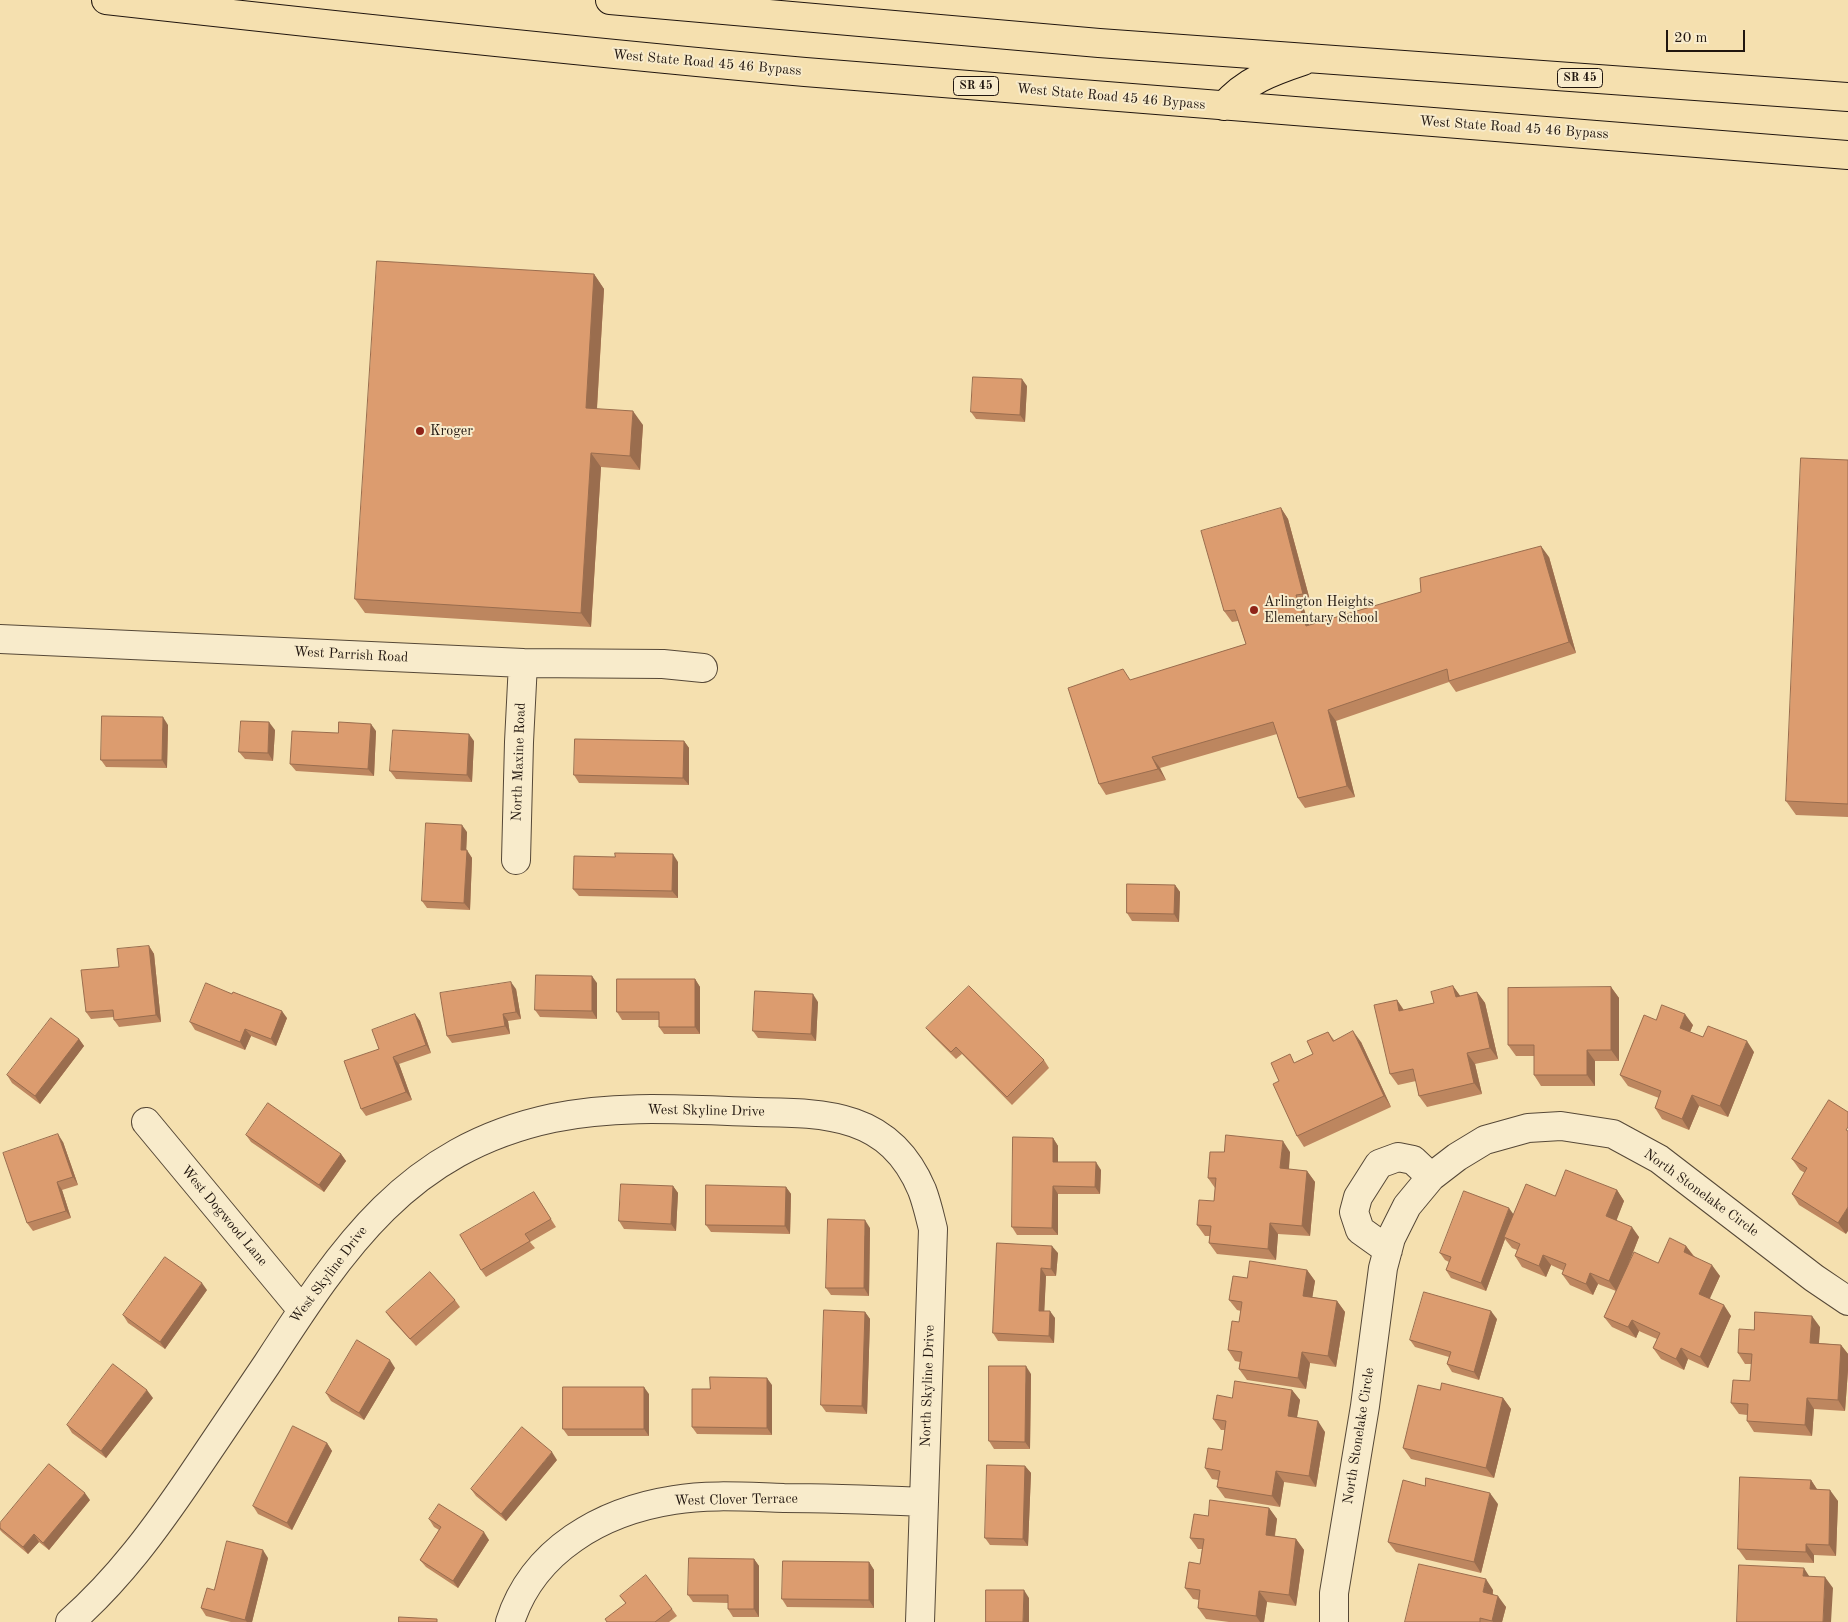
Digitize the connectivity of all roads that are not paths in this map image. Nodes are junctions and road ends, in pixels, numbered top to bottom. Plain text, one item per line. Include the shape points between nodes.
1 (106, 0) edge
2 (610, 0) edge
3 (1312, 59) junction
4 (1848, 97) edge
5 (1224, 106) junction
6 (1848, 155) edge
7 (0, 639) edge
8 (523, 664) junction
9 (702, 668) dead end
10 (516, 860) dead end
11 (146, 1122) dead end
12 (903, 1157) joint
13 (1431, 1177) junction
14 (1388, 1250) junction
15 (1848, 1301) edge
16 (302, 1310) junction
17 (924, 1502) junction
18 (70, 1622) edge
19 (510, 1622) edge
20 (920, 1622) edge
21 (1334, 1622) edge

1 - 5 highway, West State Road 45 46 Bypass / SR 45 via 555,48
2 - 3 highway, SR 45 via 982,34
3 - 4 highway, SR 45
3 - 5 highway via 1251,82
5 - 6 highway, West State Road 45 46 Bypass / SR 45
7 - 8 street, West Parrish Road
8 - 9 street, West Parrish Road via 662,664
8 - 10 street, North Maxine Road
11 - 16 street, West Dogwood Lane
12 - 16 street, West Skyline Drive via 878,1134 860,1125 818,1115 647,1109 588,1112 552,1119 487,1138 437,1165 412,1183 364,1228
12 - 17 street, North Skyline Drive via 922,1190 933,1229
13 - 14 street, North Stonelake Circle via 1407,1206
13 - 14 street via 1413,1160 1398,1157 1379,1164 1358,1198 1354,1212 1360,1230
13 - 15 street, North Stonelake Circle via 1485,1140 1528,1128 1561,1126 1613,1134 1659,1159
14 - 21 street, North Stonelake Circle via 1334,1593
16 - 18 street, West Skyline Drive via 126,1567
17 - 19 street, West Clover Terrace via 744,1497 676,1499 642,1506 612,1516 579,1534 554,1553 515,1605
17 - 20 street, North Skyline Drive

